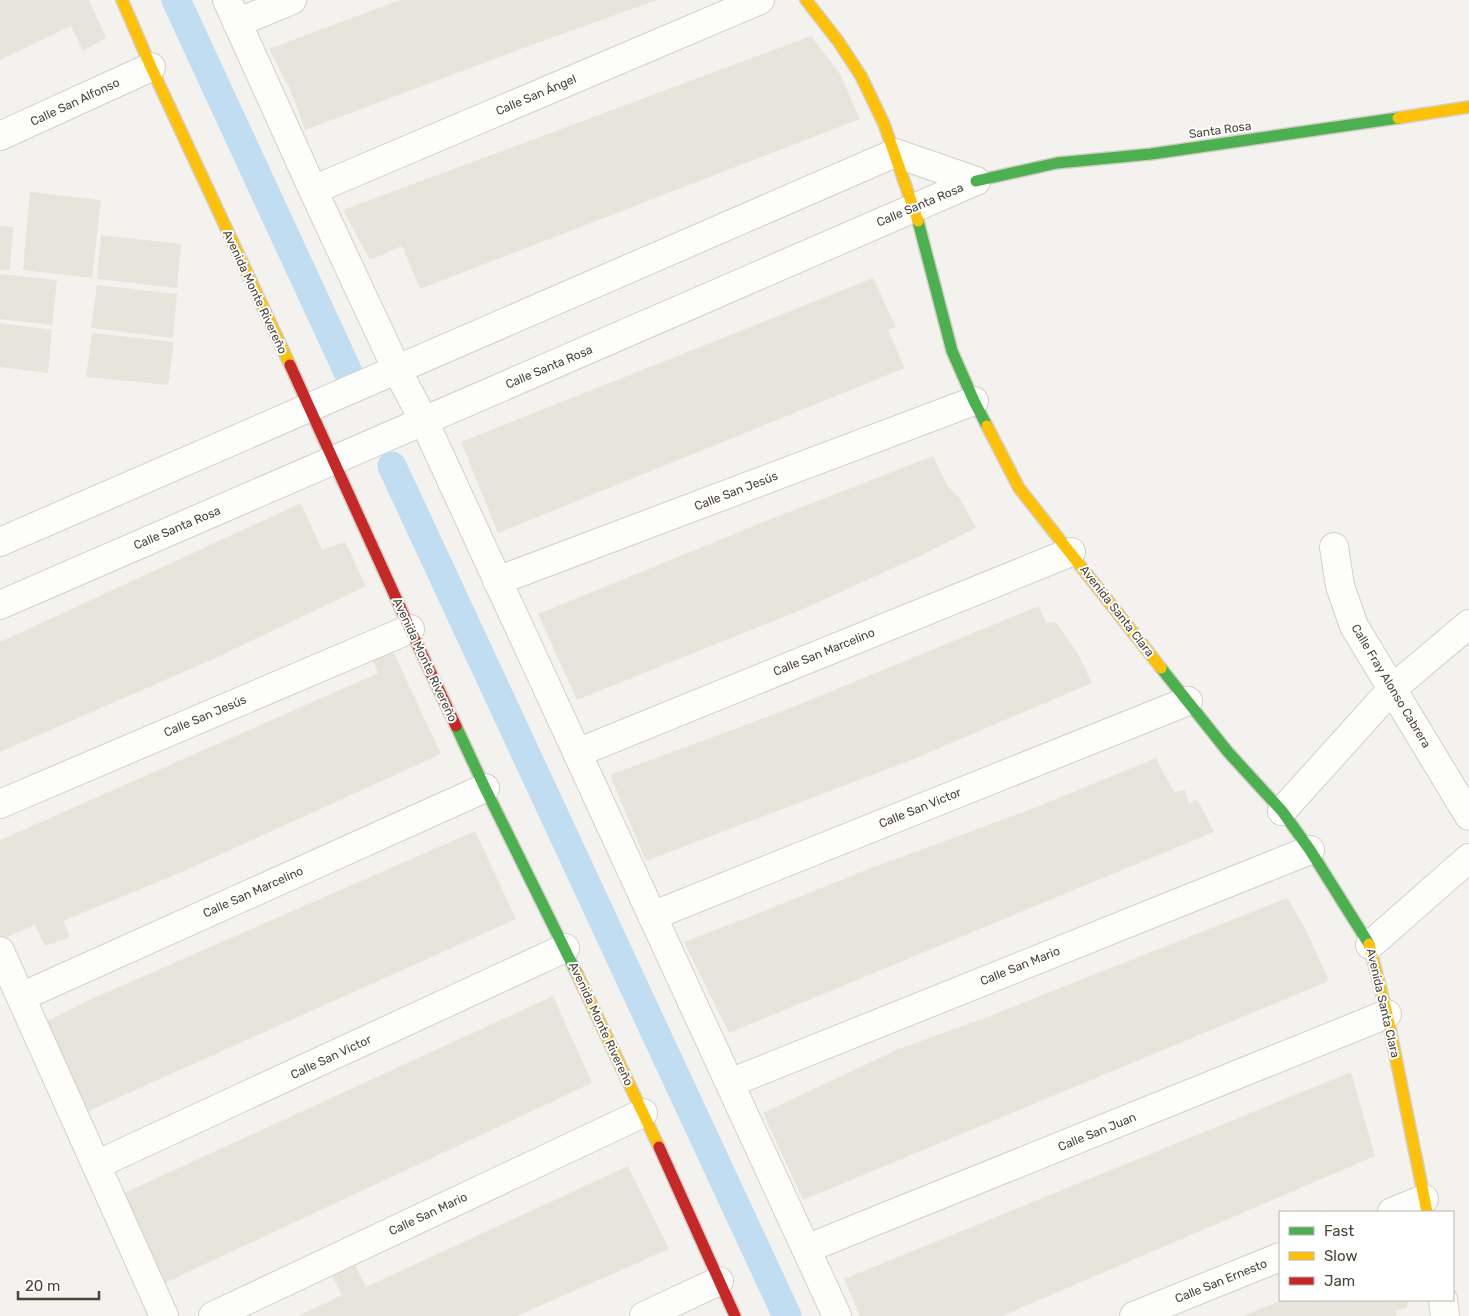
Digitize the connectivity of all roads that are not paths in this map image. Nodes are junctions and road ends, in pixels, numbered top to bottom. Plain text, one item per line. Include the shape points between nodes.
1 (122, 0) edge
2 (292, 0) edge
3 (760, 0) edge
4 (806, 0) edge
5 (232, 12) edge
6 (150, 67) junction
7 (1469, 107) edge
8 (0, 136) edge
9 (895, 153) junction
10 (976, 181) junction
11 (313, 190) junction
12 (914, 208) junction
13 (397, 370) junction
14 (974, 401) junction
15 (309, 408) junction
16 (424, 421) junction
17 (334, 460) junction
18 (0, 542) edge
19 (1334, 547) dead end
20 (1071, 552) junction
21 (497, 581) junction
22 (0, 605) edge
23 (1469, 624) edge
24 (410, 629) junction
25 (1392, 689) junction
26 (1188, 700) junction
27 (577, 753) junction
28 (485, 788) junction
29 (0, 804) edge
30 (1282, 811) junction
31 (1469, 816) edge
32 (1310, 850) junction
33 (1469, 858) edge
34 (652, 916) junction
35 (1370, 945) junction
36 (565, 948) junction
37 (0, 951) edge
38 (20, 997) junction
39 (1387, 1014) junction
40 (730, 1083) junction
41 (643, 1113) junction
42 (96, 1166) junction
43 (1426, 1206) edge
44 (1398, 1211) edge
45 (806, 1248) junction
46 (1279, 1257) edge
47 (719, 1281) junction
48 (1443, 1301) edge
49 (164, 1316) edge
50 (213, 1316) edge
51 (644, 1316) edge
52 (736, 1316) edge
53 (837, 1316) edge
54 (1134, 1316) edge
55 (1445, 1316) edge

1 - 6 street, Avenida Monte Rivereño
2 - 5 street
3 - 11 street, Calle San Ángel
4 - 9 street, Avenida Santa Clara via 861,76
5 - 11 street
6 - 8 street, Calle San Alfonso
6 - 15 street, Avenida Monte Rivereño
7 - 10 street, Santa Rosa via 1151,154 1057,163
9 - 10 street, Calle Santa Rosa
9 - 12 street, Avenida Santa Clara
9 - 13 street
10 - 12 street, Calle Santa Rosa
11 - 13 street
12 - 14 street, Avenida Santa Clara via 952,351
12 - 16 street, Calle Santa Rosa
13 - 15 street
13 - 16 street
14 - 20 street, Avenida Santa Clara via 1019,488
14 - 21 street, Calle San Jesús
15 - 17 street, Avenida Monte Rivereño
15 - 18 street
16 - 17 street, Calle Santa Rosa
16 - 21 street
17 - 22 street, Calle Santa Rosa
17 - 24 street, Avenida Monte Rivereño
19 - 25 street, Calle Fray Alonso Cabrera via 1340,586 1354,626
20 - 26 street, Avenida Santa Clara
20 - 27 street, Calle San Marcelino
21 - 27 street
23 - 25 street
24 - 28 street, Avenida Monte Rivereño
24 - 29 street, Calle San Jesús
25 - 30 street
25 - 31 street, Calle Fray Alonso Cabrera
26 - 30 street, Avenida Santa Clara via 1228,752
26 - 34 street, Calle San Victor
27 - 34 street
28 - 36 street, Avenida Monte Rivereño
28 - 38 street, Calle San Marcelino
30 - 32 street, Avenida Santa Clara
32 - 35 street, Avenida Santa Clara
32 - 40 street, Calle San Mario
33 - 35 street
34 - 40 street
35 - 39 street, Avenida Santa Clara
36 - 41 street, Avenida Monte Rivereño
36 - 42 street, Calle San Victor
37 - 38 street
38 - 42 street
39 - 43 street, Avenida Santa Clara
39 - 45 street, Calle San Juan
40 - 45 street
41 - 47 street, Avenida Monte Rivereño
41 - 50 street, Calle San Mario
42 - 49 street
43 - 44 street
45 - 53 street
46 - 54 street, Calle San Ernesto
47 - 51 street
47 - 52 street, Avenida Monte Rivereño
48 - 55 street

